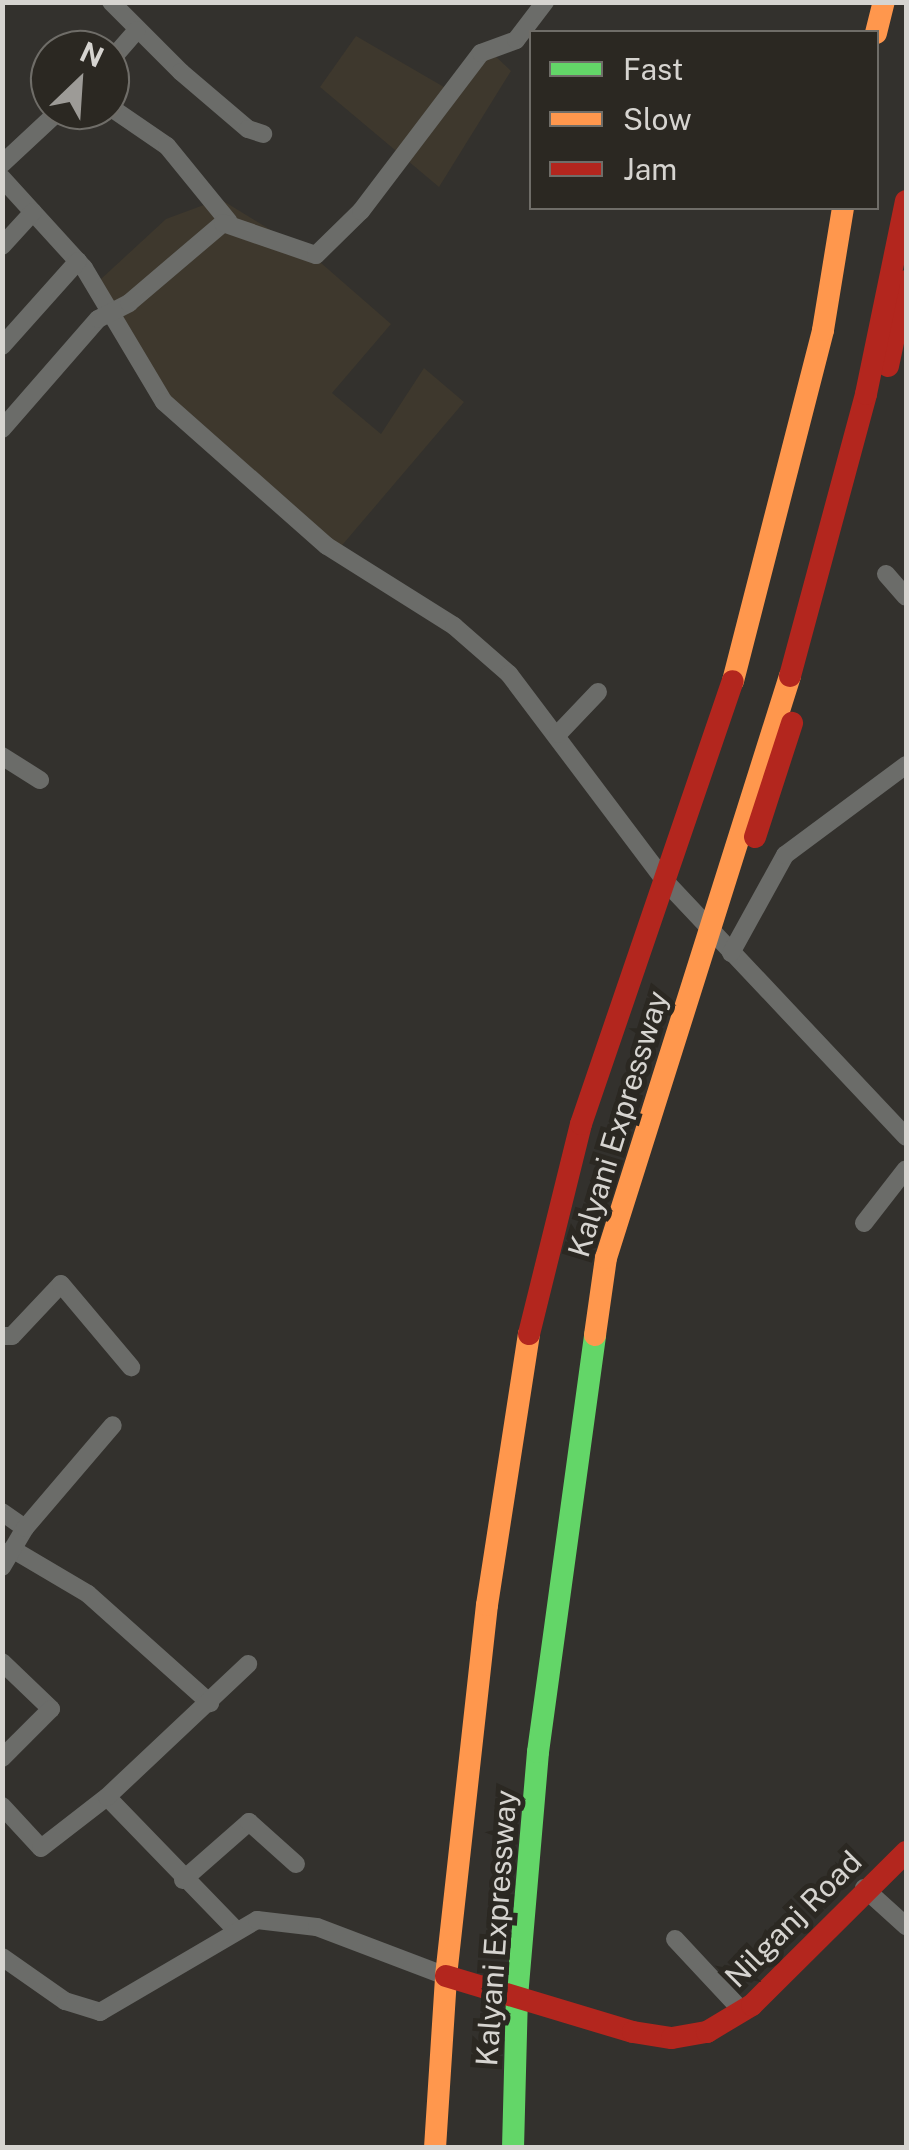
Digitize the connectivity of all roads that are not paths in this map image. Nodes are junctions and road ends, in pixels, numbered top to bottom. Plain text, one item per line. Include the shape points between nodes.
1 (111, 2) edge
2 (545, 2) edge
3 (878, 5) edge
4 (137, 30) junction
5 (876, 30) edge
6 (130, 38) edge
7 (130, 120) edge
8 (39, 130) edge
9 (263, 134) dead end
10 (2, 164) edge
11 (2, 178) edge
12 (906, 201) edge
13 (842, 210) edge
14 (33, 212) junction
15 (229, 222) junction
16 (2, 246) edge
17 (78, 262) junction
18 (906, 281) edge
19 (110, 312) junction
20 (2, 346) edge
21 (2, 430) edge
22 (886, 574) dead end
23 (906, 597) edge
24 (598, 692) dead end
25 (558, 734) junction
26 (2, 756) edge
27 (906, 766) edge
28 (40, 780) dead end
29 (664, 880) junction
30 (719, 941) junction
31 (906, 1137) edge
32 (906, 1169) edge
33 (864, 1223) dead end
34 (2, 1336) edge
35 (132, 1367) dead end
36 (113, 1426) dead end
37 (2, 1512) edge
38 (25, 1528) junction
39 (12, 1549) junction
40 (2, 1568) edge
41 (2, 1662) edge
42 (248, 1664) dead end
43 (210, 1703) junction
44 (2, 1758) edge
45 (107, 1797) junction
46 (2, 1806) edge
47 (906, 1852) edge
48 (296, 1864) dead end
49 (183, 1880) junction
50 (864, 1888) junction
51 (906, 1926) edge
52 (234, 1928) junction
53 (675, 1940) dead end
54 (2, 1957) edge
55 (446, 1976) junction
56 (517, 1997) junction
57 (743, 2012) junction
58 (435, 2148) edge
59 (513, 2148) edge

1 - 4 street
2 - 15 street via 516,40 482,53 361,210 316,255
3 - 5 main road
4 - 6 street
4 - 9 street via 248,129
7 - 15 street via 168,146
8 - 10 street
11 - 14 street
12 - 30 main road, Kalyani Expressway via 866,394
13 - 29 main road, Kalyani Expressway via 823,330 751,627
14 - 16 street
14 - 17 street
15 - 19 street
17 - 19 street
17 - 20 street
18 - 30 main road via 817,642
19 - 21 street
19 - 25 street via 146,379 216,453 327,546 483,650
22 - 23 street
24 - 25 street
25 - 29 street
26 - 28 street
27 - 30 street via 785,855
29 - 30 street
29 - 55 main road, Kalyani Expressway via 581,1124 526,1348 487,1604
30 - 31 street
30 - 56 main road, Kalyani Expressway via 615,1222 538,1752
32 - 33 street
34 - 35 street via 12,1336 60,1284
36 - 38 street
37 - 38 street
38 - 39 street
39 - 40 street
39 - 43 street via 88,1594
41 - 44 street via 51,1710
42 - 43 street
43 - 45 street
45 - 46 street via 41,1848
45 - 49 street
47 - 50 main road, Nilganj Road
48 - 49 street via 250,1822
49 - 52 street
50 - 51 street
50 - 57 main road, Nilganj Road
52 - 54 street, Nilganj Road via 107,2012 65,2000
52 - 55 street, Nilganj Road via 267,1919 316,1927
53 - 57 street
55 - 56 main road, Nilganj Road
55 - 58 main road, Kalyani Expressway
56 - 57 main road, Nilganj Road via 672,2038 715,2030
56 - 59 main road, Kalyani Expressway

